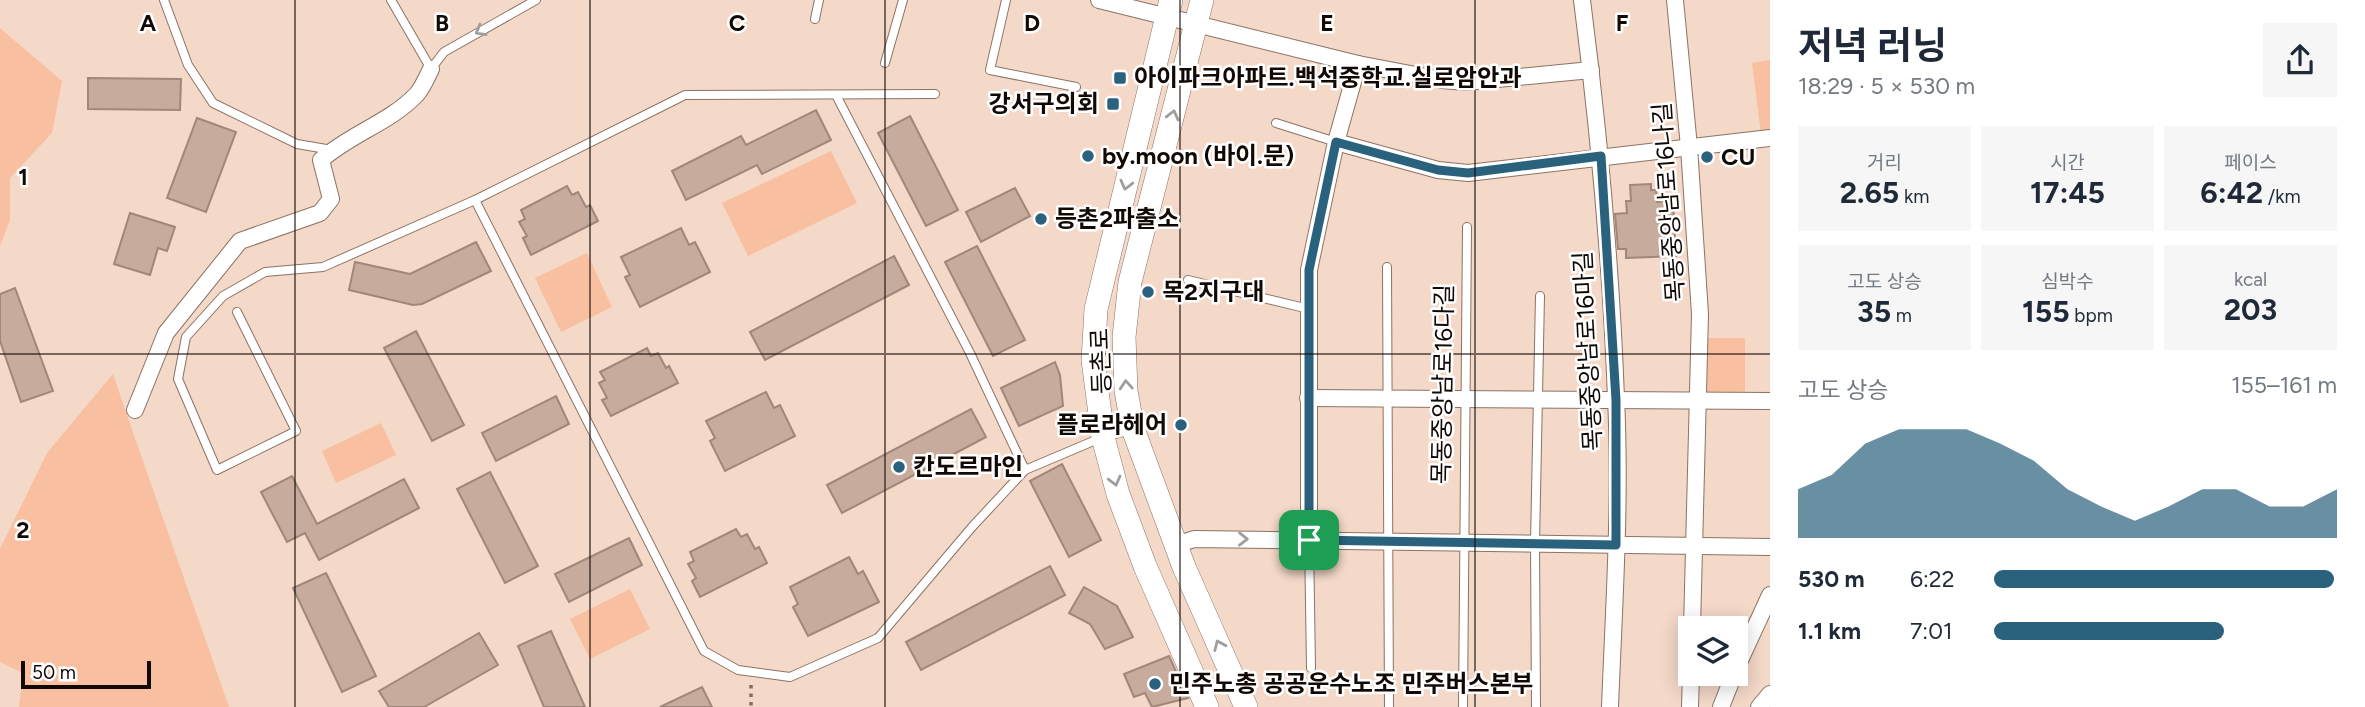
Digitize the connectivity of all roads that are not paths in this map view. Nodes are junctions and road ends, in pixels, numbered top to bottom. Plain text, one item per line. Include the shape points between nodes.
1 (164, 0) edge
2 (391, 0) edge
3 (536, 0) edge
4 (819, 0) edge
5 (903, 0) edge
6 (1006, 0) edge
7 (1099, 0) edge
8 (1202, 0) edge
9 (1582, 0) edge
10 (1675, 0) edge
11 (1169, 9) edge
12 (815, 19) dead end
13 (1196, 24) junction
14 (885, 63) dead end
15 (1358, 64) junction
16 (430, 69) junction
17 (1591, 70) junction
18 (1076, 87) dead end
19 (935, 94) dead end
20 (836, 95) junction
21 (1276, 123) dead end
22 (1770, 138) edge
23 (1336, 142) junction
24 (1689, 147) junction
25 (332, 150) junction
26 (1601, 156) junction
27 (475, 200) junction
28 (1467, 227) dead end
29 (1387, 267) dead end
30 (1188, 279) dead end
31 (1540, 296) dead end
32 (1309, 309) junction
33 (237, 312) dead end
34 (1308, 397) junction
35 (1388, 398) junction
36 (1465, 399) junction
37 (1538, 400) junction
38 (1616, 400) junction
39 (1698, 401) junction
40 (1770, 401) edge
41 (135, 410) dead end
42 (1133, 429) junction
43 (1103, 437) junction
44 (1025, 470) junction
45 (1309, 540) junction
46 (1389, 541) junction
47 (1464, 542) junction
48 (1535, 543) junction
49 (1176, 545) junction
50 (1616, 545) junction
51 (1694, 546) junction
52 (1770, 547) edge
53 (1770, 595) edge
54 (1692, 616) edge
55 (1748, 643) edge
56 (1311, 668) dead end
57 (1691, 686) edge
58 (1728, 686) edge
59 (1770, 694) edge
60 (1208, 707) edge
61 (1246, 707) edge
62 (1389, 707) edge
63 (1463, 707) edge
64 (1536, 707) edge
65 (1610, 707) edge
66 (1690, 707) edge
67 (1721, 707) edge
68 (1759, 707) edge

1 - 25 lane via 188,65 213,103 297,144
2 - 16 lane
3 -> 16 lane via 444,52
4 - 12 lane
5 - 14 lane
6 - 18 lane via 990,70
7 - 11 street
8 - 13 main road, 등촌로
9 - 17 street, 목동중앙남로16마길
10 - 24 street, 목동중앙남로16나길
11 - 13 street
11 -> 43 main road, 등촌로 via 1096,309 1093,360
13 - 15 street
42 -> 13 main road, 등촌로 via 1124,337 1130,282
15 - 17 street via 1466,82
15 - 23 street
16 - 25 street via 418,93
17 - 26 street, 목동중앙남로16마길
19 - 20 lane
20 - 27 lane via 685,95
20 - 44 lane via 970,353
21 - 23 lane
22 - 24 street
23 - 26 street via 1438,170 1468,173
23 - 32 street via 1309,270
24 - 26 street
24 - 39 street, 목동중앙남로16나길 via 1700,314
25 - 41 street via 321,160 331,199 320,213 240,241 166,333
26 - 38 street, 목동중앙남로16마길
27 - 33 lane via 323,267 265,272 223,296 186,337 178,379 217,470 296,432
27 - 44 lane via 704,651 738,670 790,677 878,638
28 - 36 lane, 목동중앙남로16다길
29 - 35 lane
30 - 32 lane
31 - 37 lane
32 - 34 street
34 - 35 street
34 - 45 street
35 - 36 street
35 - 46 lane
36 - 37 street
36 - 47 lane, 목동중앙남로16다길
37 - 38 street
37 - 48 lane
38 - 39 street
38 - 50 street, 목동중앙남로16마길
39 - 40 street
39 - 51 street, 목동중앙남로16나길
42 - 43 lane
42 - 49 main road, 등촌로
43 - 44 lane
43 -> 60 main road, 등촌로 via 1145,566
45 - 46 street
49 -> 45 street via 1194,539
45 - 56 lane
46 - 47 street
46 - 62 lane
47 - 48 street
47 - 63 lane, 목동중앙남로16다길
48 - 50 street
48 - 64 lane
61 -> 49 main road, 등촌로
50 - 51 street
50 - 65 street, 목동중앙남로16마길
51 - 52 street
51 - 54 street, 목동중앙남로16나길
53 - 55 street
57 - 66 street
58 - 67 street
59 - 68 street

